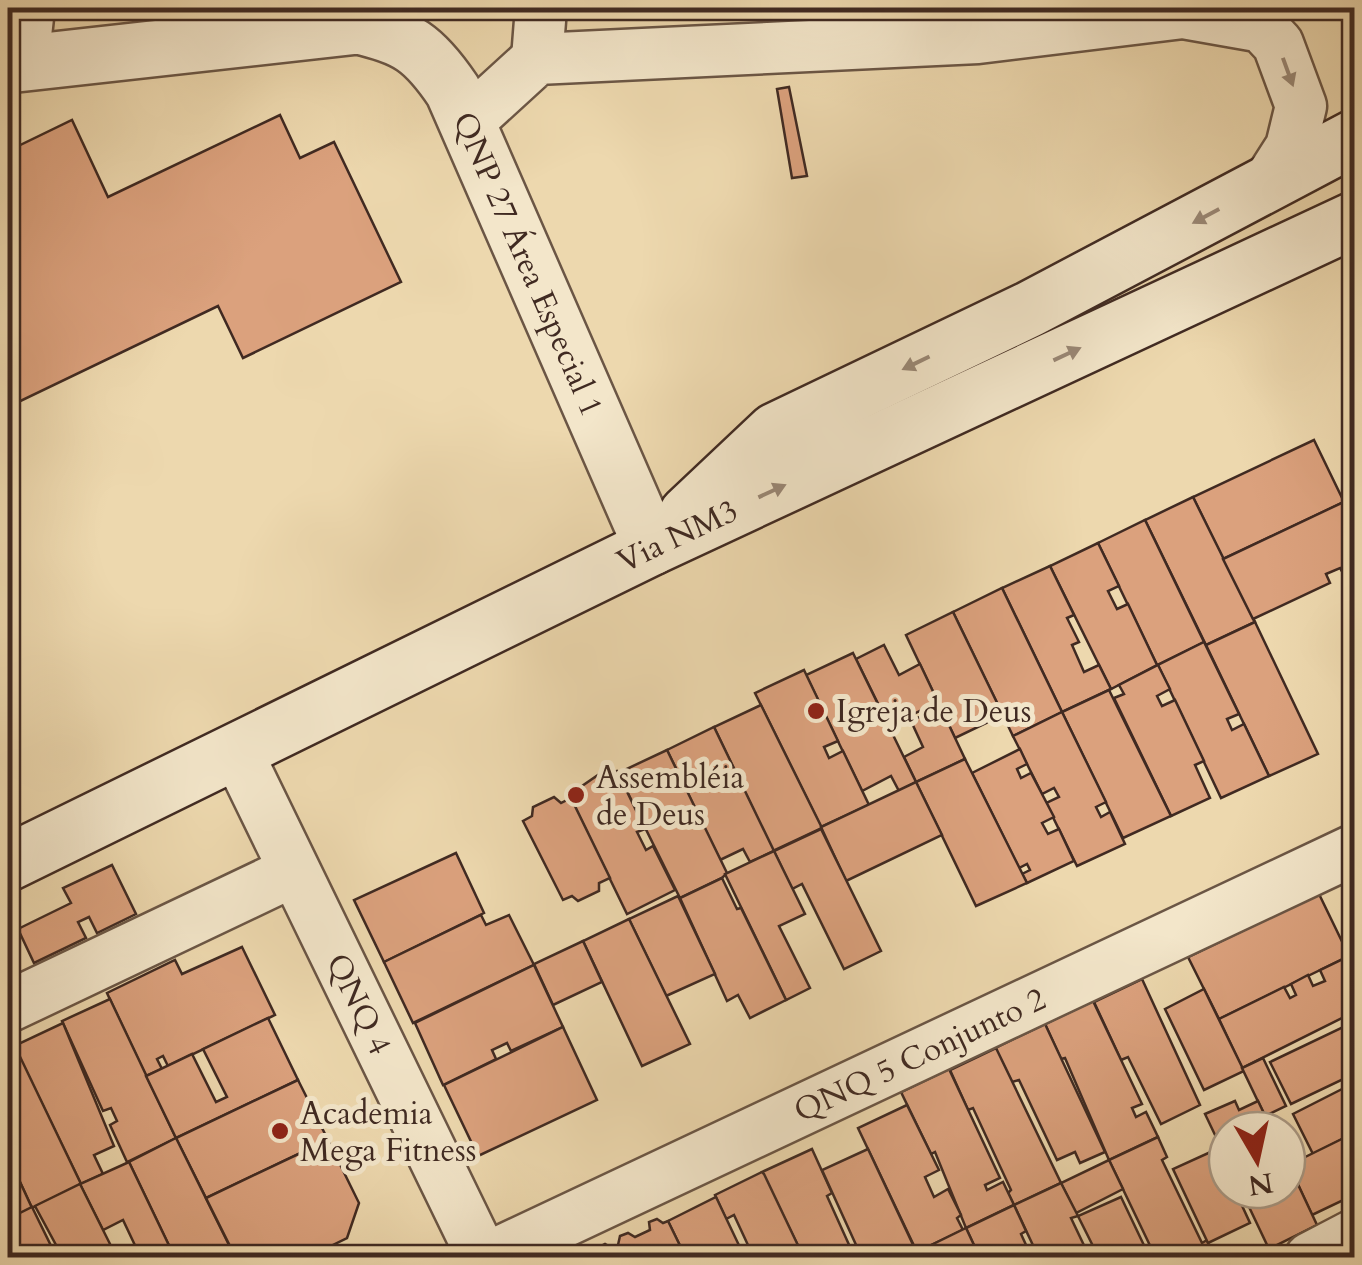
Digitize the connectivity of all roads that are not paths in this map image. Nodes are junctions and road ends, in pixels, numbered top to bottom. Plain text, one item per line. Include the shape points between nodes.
1 (28, 8) edge
2 (541, 8) edge
3 (1204, 10) edge
4 (979, 23) edge
5 (537, 58) junction
6 (15, 64) edge
7 (467, 123) junction
8 (1354, 138) edge
9 (1268, 184) junction
10 (1354, 220) edge
11 (652, 547) junction
12 (237, 752) junction
13 (1354, 852) edge
14 (8, 863) edge
15 (294, 870) junction
16 (8, 1007) edge
17 (485, 1258) edge

1 - 6 street
2 - 5 street
3 - 4 street
3 -> 9 street via 1262,27 1278,44 1300,106 1290,146
4 - 5 street
5 - 7 street
6 - 7 main road, QNP 27 Área Especial 1 via 358,26 409,40 442,74
7 - 11 main road, QNP 27 Área Especial 1
8 - 9 main road
9 -> 11 main road via 775,432
11 -> 10 main road, Via NM3
11 - 12 main road, Via NM3
12 - 14 main road, Via NM3
12 - 15 street, QNQ 4
13 - 17 street, QNQ 5 Conjunto 2
15 - 16 street
15 - 17 street, QNQ 4

